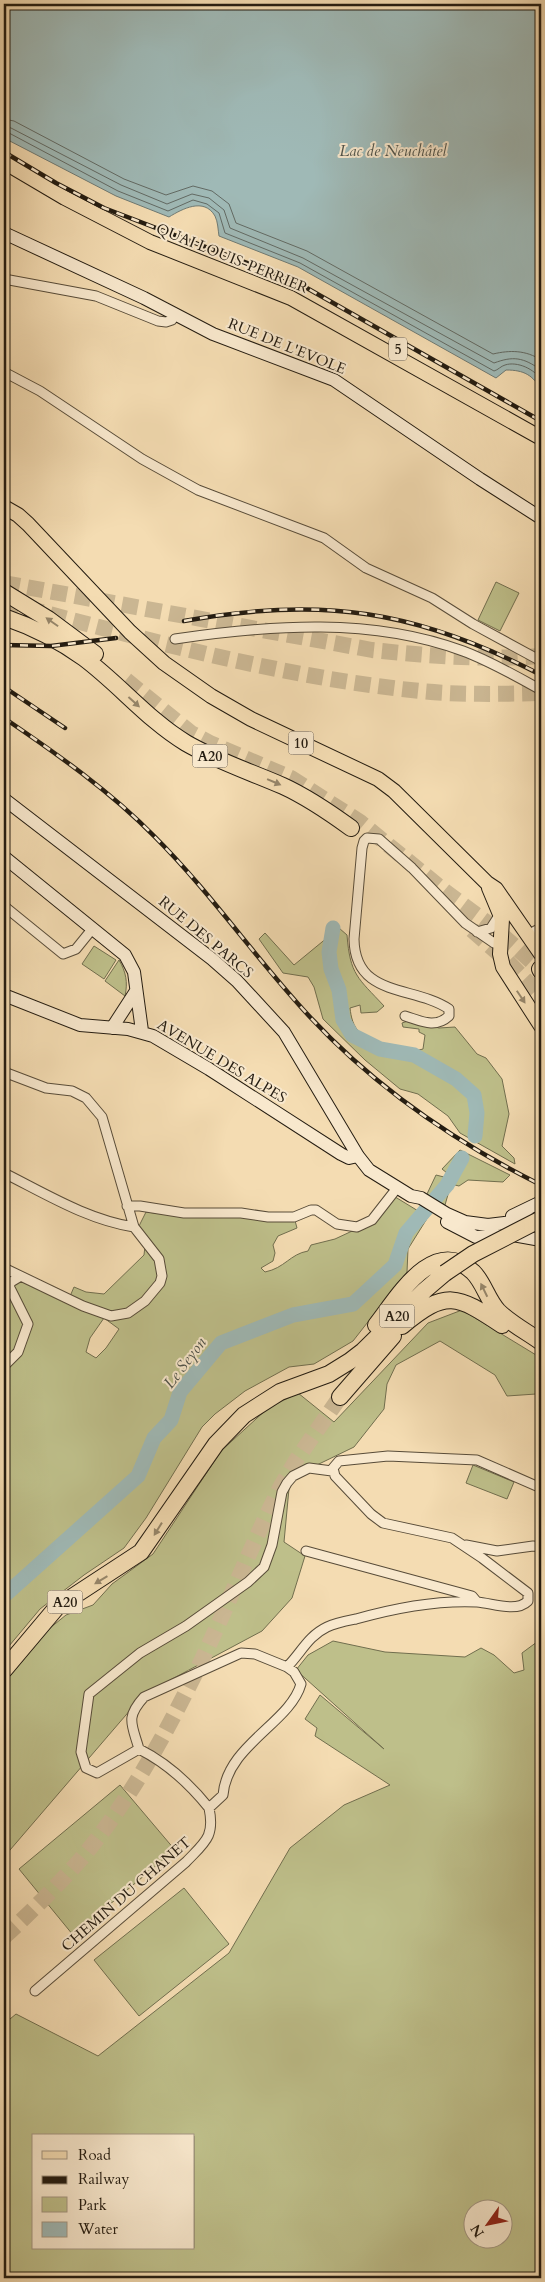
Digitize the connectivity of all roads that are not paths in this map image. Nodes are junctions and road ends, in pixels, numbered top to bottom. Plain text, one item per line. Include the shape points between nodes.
1 (4, 162) edge
2 (106, 219) junction
3 (4, 233) edge
4 (4, 279) edge
5 (174, 314) junction
6 (4, 372) edge
7 (541, 430) edge
8 (541, 438) edge
9 (4, 493) edge
10 (4, 507) edge
11 (541, 518) edge
12 (4, 592) edge
13 (4, 617) edge
14 (175, 639) dead end
15 (541, 661) edge
16 (126, 680) tunnel mouth
17 (541, 690) edge
18 (4, 799) edge
19 (351, 828) dead end
20 (4, 857) edge
21 (487, 883) junction
22 (4, 906) edge
23 (500, 914) junction
24 (93, 928) junction
25 (541, 928) edge
26 (477, 932) junction
27 (527, 935) junction
28 (501, 944) junction
29 (541, 965) edge
30 (136, 991) junction
31 (4, 995) edge
32 (405, 1016) dead end
33 (541, 1026) edge
34 (112, 1028) junction
35 (142, 1031) junction
36 (4, 1072) edge
37 (358, 1156) junction
38 (4, 1173) edge
39 (397, 1188) junction
40 (541, 1202) edge
41 (127, 1206) junction
42 (437, 1211) junction
43 (541, 1219) edge
44 (495, 1224) junction
45 (134, 1228) junction
46 (541, 1229) edge
47 (541, 1240) edge
48 (4, 1268) edge
49 (21, 1276) junction
50 (448, 1276) junction
51 (402, 1326) junction
52 (541, 1342) edge
53 (541, 1350) edge
54 (4, 1366) edge
55 (340, 1397) tunnel mouth
56 (332, 1471) junction
57 (541, 1488) edge
58 (174, 1505) junction
59 (463, 1545) junction
60 (541, 1547) edge
61 (306, 1551) dead end
62 (477, 1602) junction
63 (287, 1667) junction
64 (4, 1670) edge
65 (139, 1749) junction
66 (208, 1808) junction
67 (35, 1991) dead end

1 - 2 main road, QUAI LOUIS-PERRIER / 5
2 - 7 main road, 5 via 284,286
2 - 8 main road, QUAI LOUIS-PERRIER / 5 via 150,242 291,298
3 - 5 main road, RUE DE L'EVOLE
4 - 5 street via 96,296 158,321 172,320
5 - 11 main road, RUE DE L'EVOLE via 229,340 334,380
6 - 15 street via 40,391 142,459 198,490 324,538 366,568 432,598
9 - 10 street
10 - 21 main road, 10 via 28,524 108,610 164,663 251,719 378,779
16 -> 12 highway via 60,627
13 -> 19 highway, A20 via 36,629 78,654 166,730 185,742 224,763 285,787
14 - 17 street via 228,631 321,625 399,633 465,651
18 - 37 main road, RUE DES PARCS via 233,977 284,1032
20 - 24 main road
21 - 23 main road, 10
21 - 27 main road, 10 via 509,905
22 - 24 street via 63,954 76,949
23 - 26 street via 491,928
23 - 28 main road, 10
24 - 30 main road via 125,955 134,972
25 - 27 street
26 - 28 street
26 - 32 street via 380,839 367,838 364,841 354,949 359,965 372,980 384,986 440,1003 449,1009 449,1016 436,1024
27 - 28 main road
27 - 29 main road, 10
28 -> 33 main road, 10 via 504,971
30 - 34 main road
30 - 35 main road
31 - 34 main road, AVENUE DES ALPES via 68,1022
34 - 35 main road, AVENUE DES ALPES
35 - 37 main road, AVENUE DES ALPES via 209,1069 347,1157
36 - 41 street via 46,1088 72,1091 86,1098 102,1117
37 - 39 main road, RUE DES PARCS via 369,1170
38 - 45 street via 63,1203
39 - 41 street via 372,1220 350,1228 337,1224 316,1210 294,1217 268,1217 241,1213 184,1214
39 - 42 main road, RUE DES PARCS via 412,1196 416,1203
40 - 44 main road, RUE DES PARCS
41 - 45 street
42 - 44 main road, RUE DES PARCS via 480,1225
42 - 47 main road, RUE DES PARCS via 476,1237 513,1235
43 - 44 main road, RUE DES PARCS
43 - 50 highway, A20, bridge via 480,1250
45 - 49 street via 159,1259 162,1276 145,1301 128,1313 111,1316 96,1312
46 - 50 highway, A20
48 - 49 street
49 - 54 street via 9,1286 28,1324 18,1352
50 - 51 highway, A20
50 - 58 highway, A20 via 409,1304 345,1365 280,1392 244,1415 216,1444
51 - 53 highway via 432,1304 452,1300 475,1306
51 - 55 highway, A20
52 -> 58 highway via 498,1311 470,1269 449,1262 428,1266 408,1283 371,1331 347,1353 328,1365 270,1387 222,1422 191,1466
56 - 57 street via 337,1463 345,1460 388,1456 477,1460
56 - 59 street via 338,1482 383,1523 452,1538
56 - 65 street via 309,1468 288,1482 282,1492 264,1567 248,1582 186,1626 140,1653 89,1694 80,1752 86,1768 97,1773
58 -> 64 highway, A20 via 141,1552 57,1607
59 - 60 street via 497,1551
59 - 62 street via 528,1593 528,1601 516,1607
61 - 62 street via 472,1596
62 - 63 street via 436,1603 386,1610 328,1626 314,1634
63 - 65 street via 255,1654 241,1653 144,1697 134,1709 131,1720
63 - 66 street via 301,1684 297,1697 247,1746 224,1783 223,1795
65 - 66 street via 158,1759 191,1786
66 - 67 street, CHEMIN DU CHANET via 212,1824 208,1840

